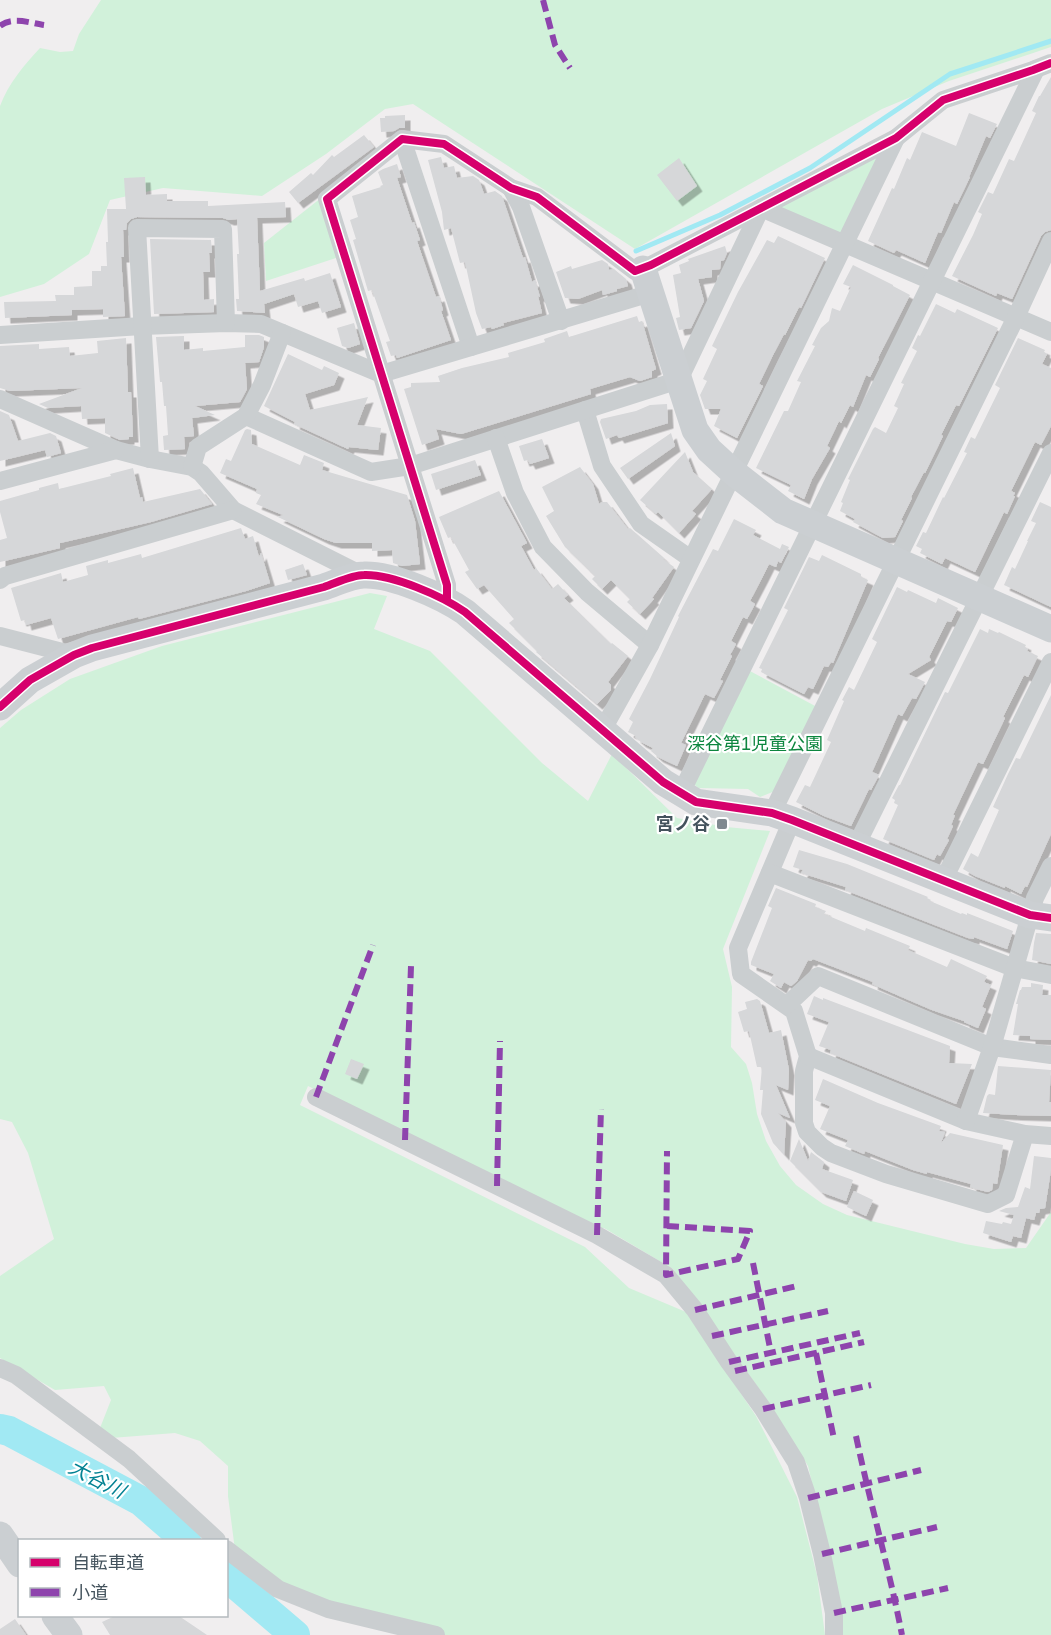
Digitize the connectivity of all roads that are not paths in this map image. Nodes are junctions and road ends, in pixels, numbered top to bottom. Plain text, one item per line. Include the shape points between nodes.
1 (1043, 66) edge
2 (896, 138) junction
3 (402, 140) junction
4 (511, 188) junction
5 (761, 208) junction
6 (1051, 241) edge
7 (845, 244) junction
8 (647, 281) junction
9 (932, 281) junction
10 (1016, 317) junction
11 (561, 321) junction
12 (226, 323) junction
13 (142, 326) junction
14 (1051, 332) edge
15 (282, 333) junction
16 (0, 335) edge
17 (471, 347) junction
18 (381, 374) junction
19 (679, 380) junction
20 (0, 399) edge
21 (585, 410) junction
22 (246, 416) junction
23 (496, 438) junction
24 (116, 450) junction
25 (1051, 453) edge
26 (150, 459) junction
27 (410, 466) junction
28 (192, 467) junction
29 (733, 472) junction
30 (0, 481) edge
31 (232, 510) junction
32 (812, 524) junction
33 (691, 558) junction
34 (897, 561) junction
35 (362, 574) junction
36 (0, 580) edge
37 (980, 598) junction
38 (447, 600) junction
39 (1051, 629) edge
40 (0, 636) edge
41 (650, 645) junction
42 (74, 655) junction
43 (1051, 662) edge
44 (0, 706) edge
45 (603, 729) junction
46 (681, 793) junction
47 (782, 817) junction
48 (856, 846) junction
49 (1051, 866) edge
50 (770, 873) junction
51 (943, 881) junction
52 (1041, 917) edge
53 (1014, 968) junction
54 (1051, 975) edge
55 (787, 1005) junction
56 (992, 1047) junction
57 (1051, 1055) edge
58 (808, 1056) junction
59 (316, 1097) dead end
60 (966, 1121) junction
61 (1026, 1134) junction
62 (1051, 1136) edge
63 (0, 1368) edge
64 (0, 1534) edge
65 (216, 1539) edge
66 (228, 1551) edge
67 (18, 1561) edge
68 (56, 1617) edge
69 (69, 1635) edge
70 (436, 1635) edge
71 (834, 1635) edge

1 - 2 street via 943,100
1 - 9 street
2 - 5 street
2 - 7 street
3 - 4 street via 444,144
3 - 17 street
3 - 18 street via 327,199
4 - 8 street via 537,197
4 - 11 street
5 - 7 street
5 - 8 street
5 - 19 street
6 - 10 street
7 - 9 street
7 - 29 street
8 - 11 street
8 - 19 street
9 - 10 street
9 - 32 street
10 - 14 street
10 - 34 street
11 - 17 street
12 - 13 street
12 - 13 street via 223,229 137,228
12 - 15 street via 261,324
13 - 16 street
13 - 26 street
15 - 18 street
15 - 22 street
17 - 18 street
18 - 27 street
19 - 21 street
19 - 29 street via 695,429
20 - 24 street
21 - 23 street
21 - 33 street via 602,466 641,524
22 - 27 street via 371,472
22 - 28 street via 198,447
23 - 27 street
23 - 41 street via 515,493 543,547 587,592
24 - 26 street
24 - 30 street
25 - 37 street
26 - 28 street
27 - 38 street via 447,585
28 - 31 street
29 - 32 street via 783,511
29 - 33 street
31 - 35 street
31 - 36 street
32 - 34 street
32 - 46 street
33 - 41 street
34 - 37 street
34 - 47 street
35 - 38 street via 383,576
35 - 42 street
37 - 39 street
37 - 48 street
38 - 45 street
40 - 42 street
41 - 45 street
42 - 44 street via 30,680
43 - 51 street
45 - 46 street
46 - 47 street via 696,802
47 - 48 street
47 - 50 street
48 - 51 street
49 - 52 street via 1035,898
50 - 53 street
50 - 55 street via 738,948 741,974
51 - 52 street
52 - 53 street
53 - 54 street
53 - 56 street
55 - 56 street via 818,976
55 - 58 street via 794,1011
56 - 57 street
56 - 60 street
58 - 60 street
58 - 61 street via 803,1114 807,1132 831,1153 886,1174 987,1204 1006,1195
59 - 71 street via 597,1235 666,1275 695,1310 796,1462 822,1554 834,1613
60 - 61 street
61 - 62 street
63 - 65 street via 16,1375 129,1459
64 - 67 street
66 - 70 street via 278,1589 328,1609
68 - 69 street

